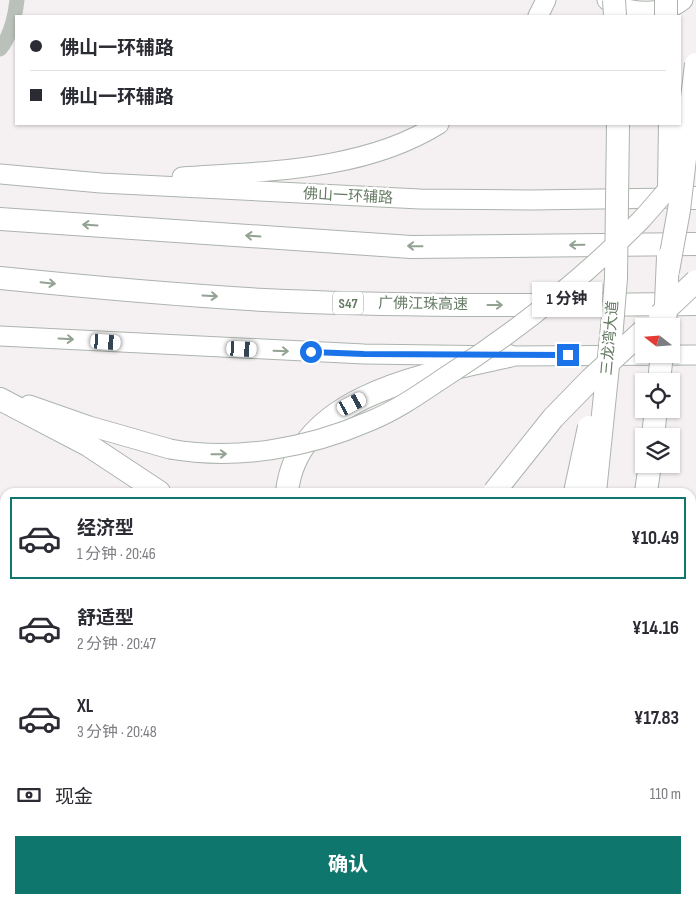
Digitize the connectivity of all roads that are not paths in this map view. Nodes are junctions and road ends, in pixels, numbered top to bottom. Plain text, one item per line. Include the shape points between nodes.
1 (17, 0) edge
2 (546, 0) edge
3 (607, 0) edge
4 (614, 0) edge
5 (666, 0) edge
6 (683, 0) edge
7 (538, 15) edge
8 (615, 15) edge
9 (666, 15) edge
10 (0, 49) edge
11 (696, 64) edge
12 (437, 125) edge
13 (618, 125) edge
14 (670, 125) edge
15 (696, 152) edge
16 (0, 174) edge
17 (102, 183) junction
18 (695, 198) edge
19 (0, 219) edge
20 (696, 244) edge
21 (668, 271) junction
22 (0, 278) edge
23 (696, 281) edge
24 (696, 304) edge
25 (657, 318) edge
26 (665, 318) edge
27 (612, 326) junction
28 (0, 336) edge
29 (635, 338) edge
30 (696, 355) edge
31 (509, 356) junction
32 (0, 395) edge
33 (0, 399) edge
34 (649, 473) edge
35 (153, 488) edge
36 (288, 488) edge
37 (497, 488) edge
38 (576, 488) edge
39 (595, 488) edge
40 (647, 488) edge

1 - 10 street via 6,42
2 - 7 main road
3 - 6 main road via 613,5 648,12
4 - 8 highway, bridge
5 - 9 highway, bridge
11 - 21 highway, bridge via 679,210
12 - 17 main road via 420,136 378,152 322,164
13 - 27 highway, 三龙湾大道, bridge via 616,278
14 - 21 highway, bridge
32 -> 15 main road, bridge via 89,426 189,452 235,454 336,434 398,407 500,340 569,285 640,221
16 - 17 main road, 佛山一环辅路
17 - 18 main road, 佛山一环辅路 via 420,199
20 -> 19 highway via 411,247
21 - 26 highway, bridge
22 -> 24 highway, 广佛江珠高速 / S47 via 109,289 284,300 397,304
23 - 25 highway, bridge
27 - 38 highway, bridge
27 - 39 highway, 三龙湾大道, bridge
28 -> 31 main road via 364,354
29 - 37 highway, bridge via 552,418
30 - 31 main road
31 - 36 highway via 390,386 331,416 314,433 298,457
33 - 35 highway via 88,445
34 - 40 highway

